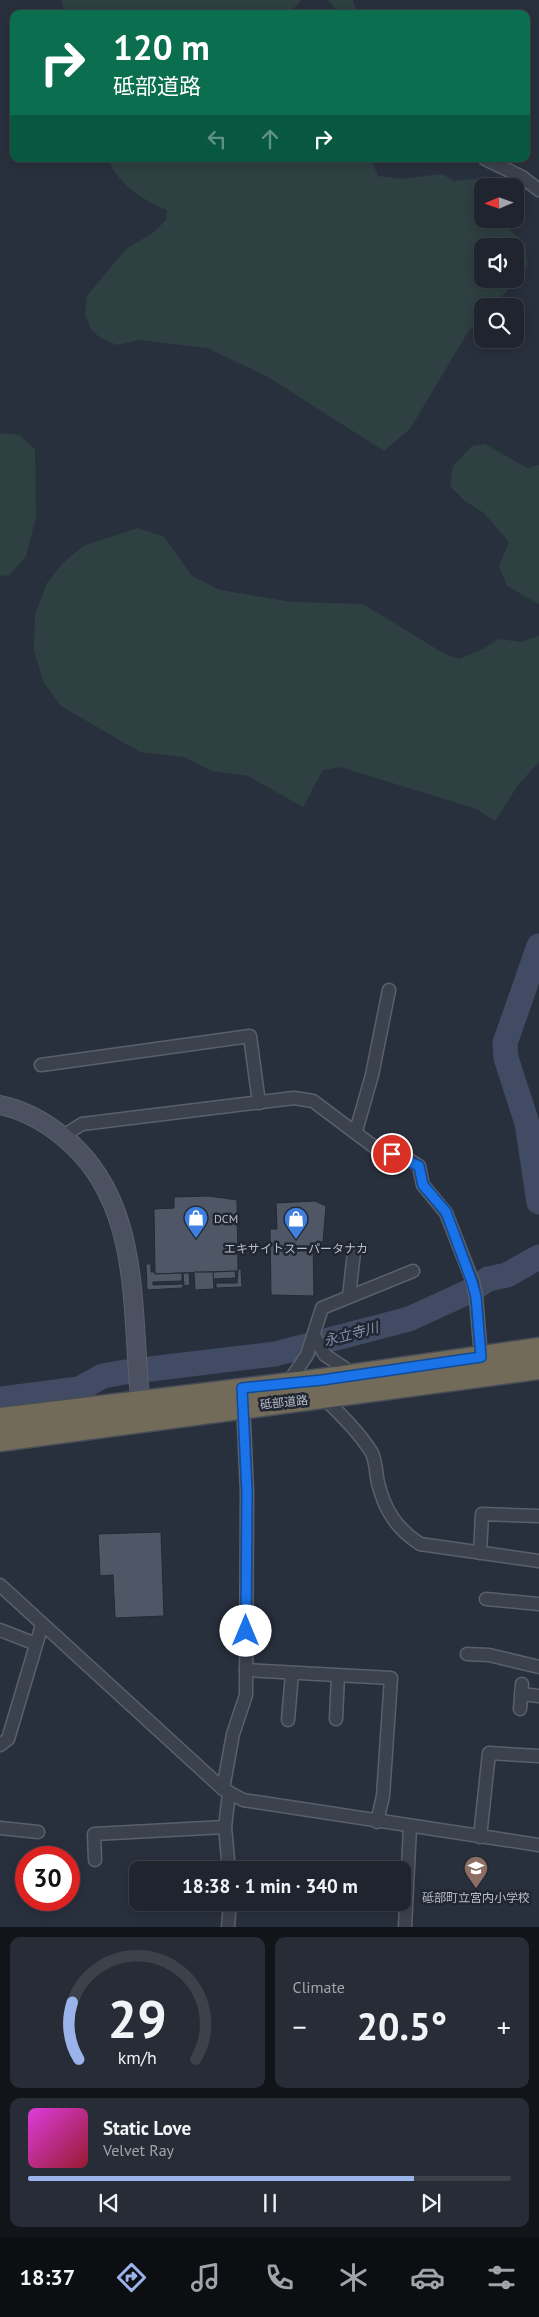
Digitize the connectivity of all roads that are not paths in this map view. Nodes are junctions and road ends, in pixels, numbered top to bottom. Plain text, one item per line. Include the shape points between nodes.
1 (491, 162) edge
2 (539, 190) edge
3 (389, 990) dead end
4 (41, 1065) dead end
5 (259, 1103) junction
6 (0, 1105) edge
7 (356, 1131) junction
8 (63, 1136) junction
9 (354, 1252) dead end
10 (413, 1271) dead end
11 (348, 1296) junction
12 (314, 1335) junction
13 (539, 1349) edge
14 (481, 1357) junction
15 (539, 1368) edge
16 (355, 1375) junction
17 (288, 1383) junction
18 (323, 1389) junction
19 (243, 1397) junction
20 (141, 1412) junction
21 (0, 1419) edge
22 (0, 1440) edge
23 (539, 1516) edge
24 (480, 1553) junction
25 (539, 1561) edge
26 (0, 1585) edge
27 (486, 1599) dead end
28 (539, 1604) edge
29 (42, 1625) junction
30 (0, 1630) edge
31 (36, 1644) junction
32 (467, 1654) dead end
33 (539, 1667) edge
34 (246, 1670) junction
35 (292, 1673) junction
36 (338, 1676) junction
37 (539, 1696) edge
38 (520, 1709) dead end
39 (336, 1719) dead end
40 (288, 1720) dead end
41 (0, 1745) edge
42 (539, 1756) edge
43 (226, 1791) junction
44 (377, 1822) junction
45 (225, 1827) junction
46 (410, 1827) junction
47 (0, 1828) edge
48 (38, 1832) dead end
49 (480, 1837) junction
50 (539, 1845) edge
51 (95, 1860) dead end
52 (228, 1861) edge
53 (229, 1911) edge
54 (228, 1927) edge
55 (405, 1927) edge

1 - 2 street via 522,177
3 - 7 street via 372,1075
4 - 5 street via 250,1036
5 - 7 street via 294,1098 313,1101
5 - 8 street via 82,1124
6 - 8 street via 47,1124
7 - 14 street via 377,1149 419,1166 423,1185 446,1212 476,1297
8 - 20 street via 79,1149 103,1180 118,1216 129,1260
9 - 11 street
10 - 11 street
11 - 12 street via 322,1308
12 - 16 street via 325,1355
12 - 17 street via 307,1355
13 - 14 highway, 砥部道路
14 - 16 highway, 砥部道路
15 - 18 highway, 砥部道路
16 - 18 highway, 砥部道路
17 - 18 highway, 砥部道路
17 - 19 highway, 砥部道路
18 - 19 highway, 砥部道路
18 - 24 street via 373,1455 378,1484 393,1520 404,1534 420,1544
19 - 20 highway, 砥部道路
19 - 34 street via 247,1492
20 - 21 highway, 砥部道路
20 - 22 highway, 砥部道路
23 - 24 street via 482,1514
24 - 25 street
26 - 29 street
27 - 28 street
29 - 31 street
29 - 43 street
30 - 31 street
31 - 41 street via 8,1740
32 - 33 street via 489,1655
34 - 35 street
34 - 43 street via 246,1695 233,1734
35 - 36 street
35 - 40 street
36 - 39 street
36 - 44 street via 391,1678 383,1796
37 - 38 street via 522,1689
42 - 49 street via 488,1753
43 - 44 street via 243,1800
43 - 45 street
44 - 46 street
45 - 51 street via 94,1834
45 - 52 street
46 - 49 street
46 - 55 street
47 - 48 street
49 - 50 street
53 - 54 street

